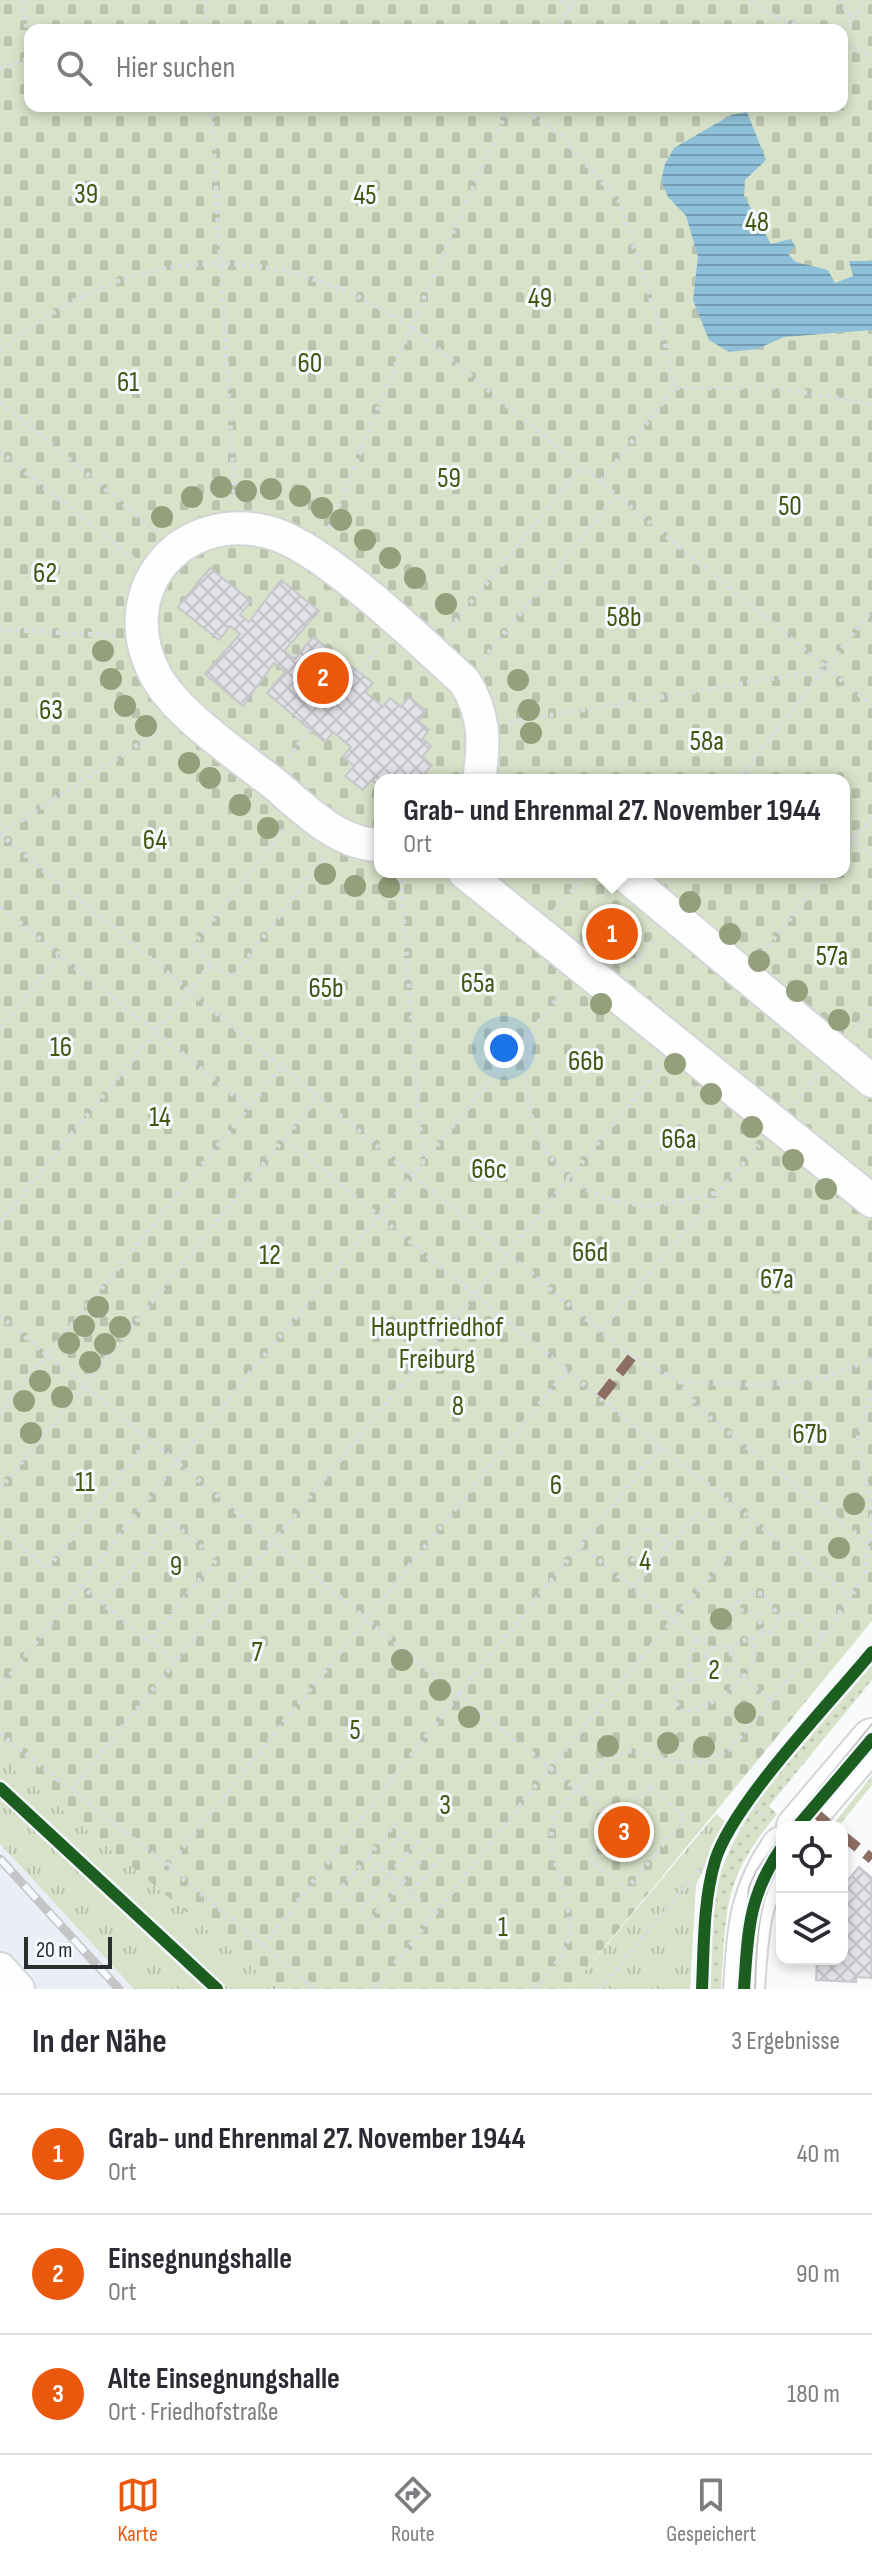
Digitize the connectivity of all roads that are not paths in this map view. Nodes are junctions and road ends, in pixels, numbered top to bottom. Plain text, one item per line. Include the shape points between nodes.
1 (487, 774) edge
2 (374, 843) edge
3 (471, 878) edge
4 (628, 878) edge
5 (872, 1081) edge
6 (872, 1201) edge
7 (872, 1739) edge
8 (802, 1821) edge
9 (776, 1856) edge
10 (0, 1969) edge
11 (18, 1989) edge
12 (744, 1989) edge

1 - 2 lane via 484,726 465,682 318,555 270,532 237,528 202,535 176,548 153,574 141,608 143,637 157,677 188,713 301,807 341,835
3 - 6 lane
4 - 5 lane
7 - 8 main road
9 - 12 main road via 753,1902
10 - 11 lane

